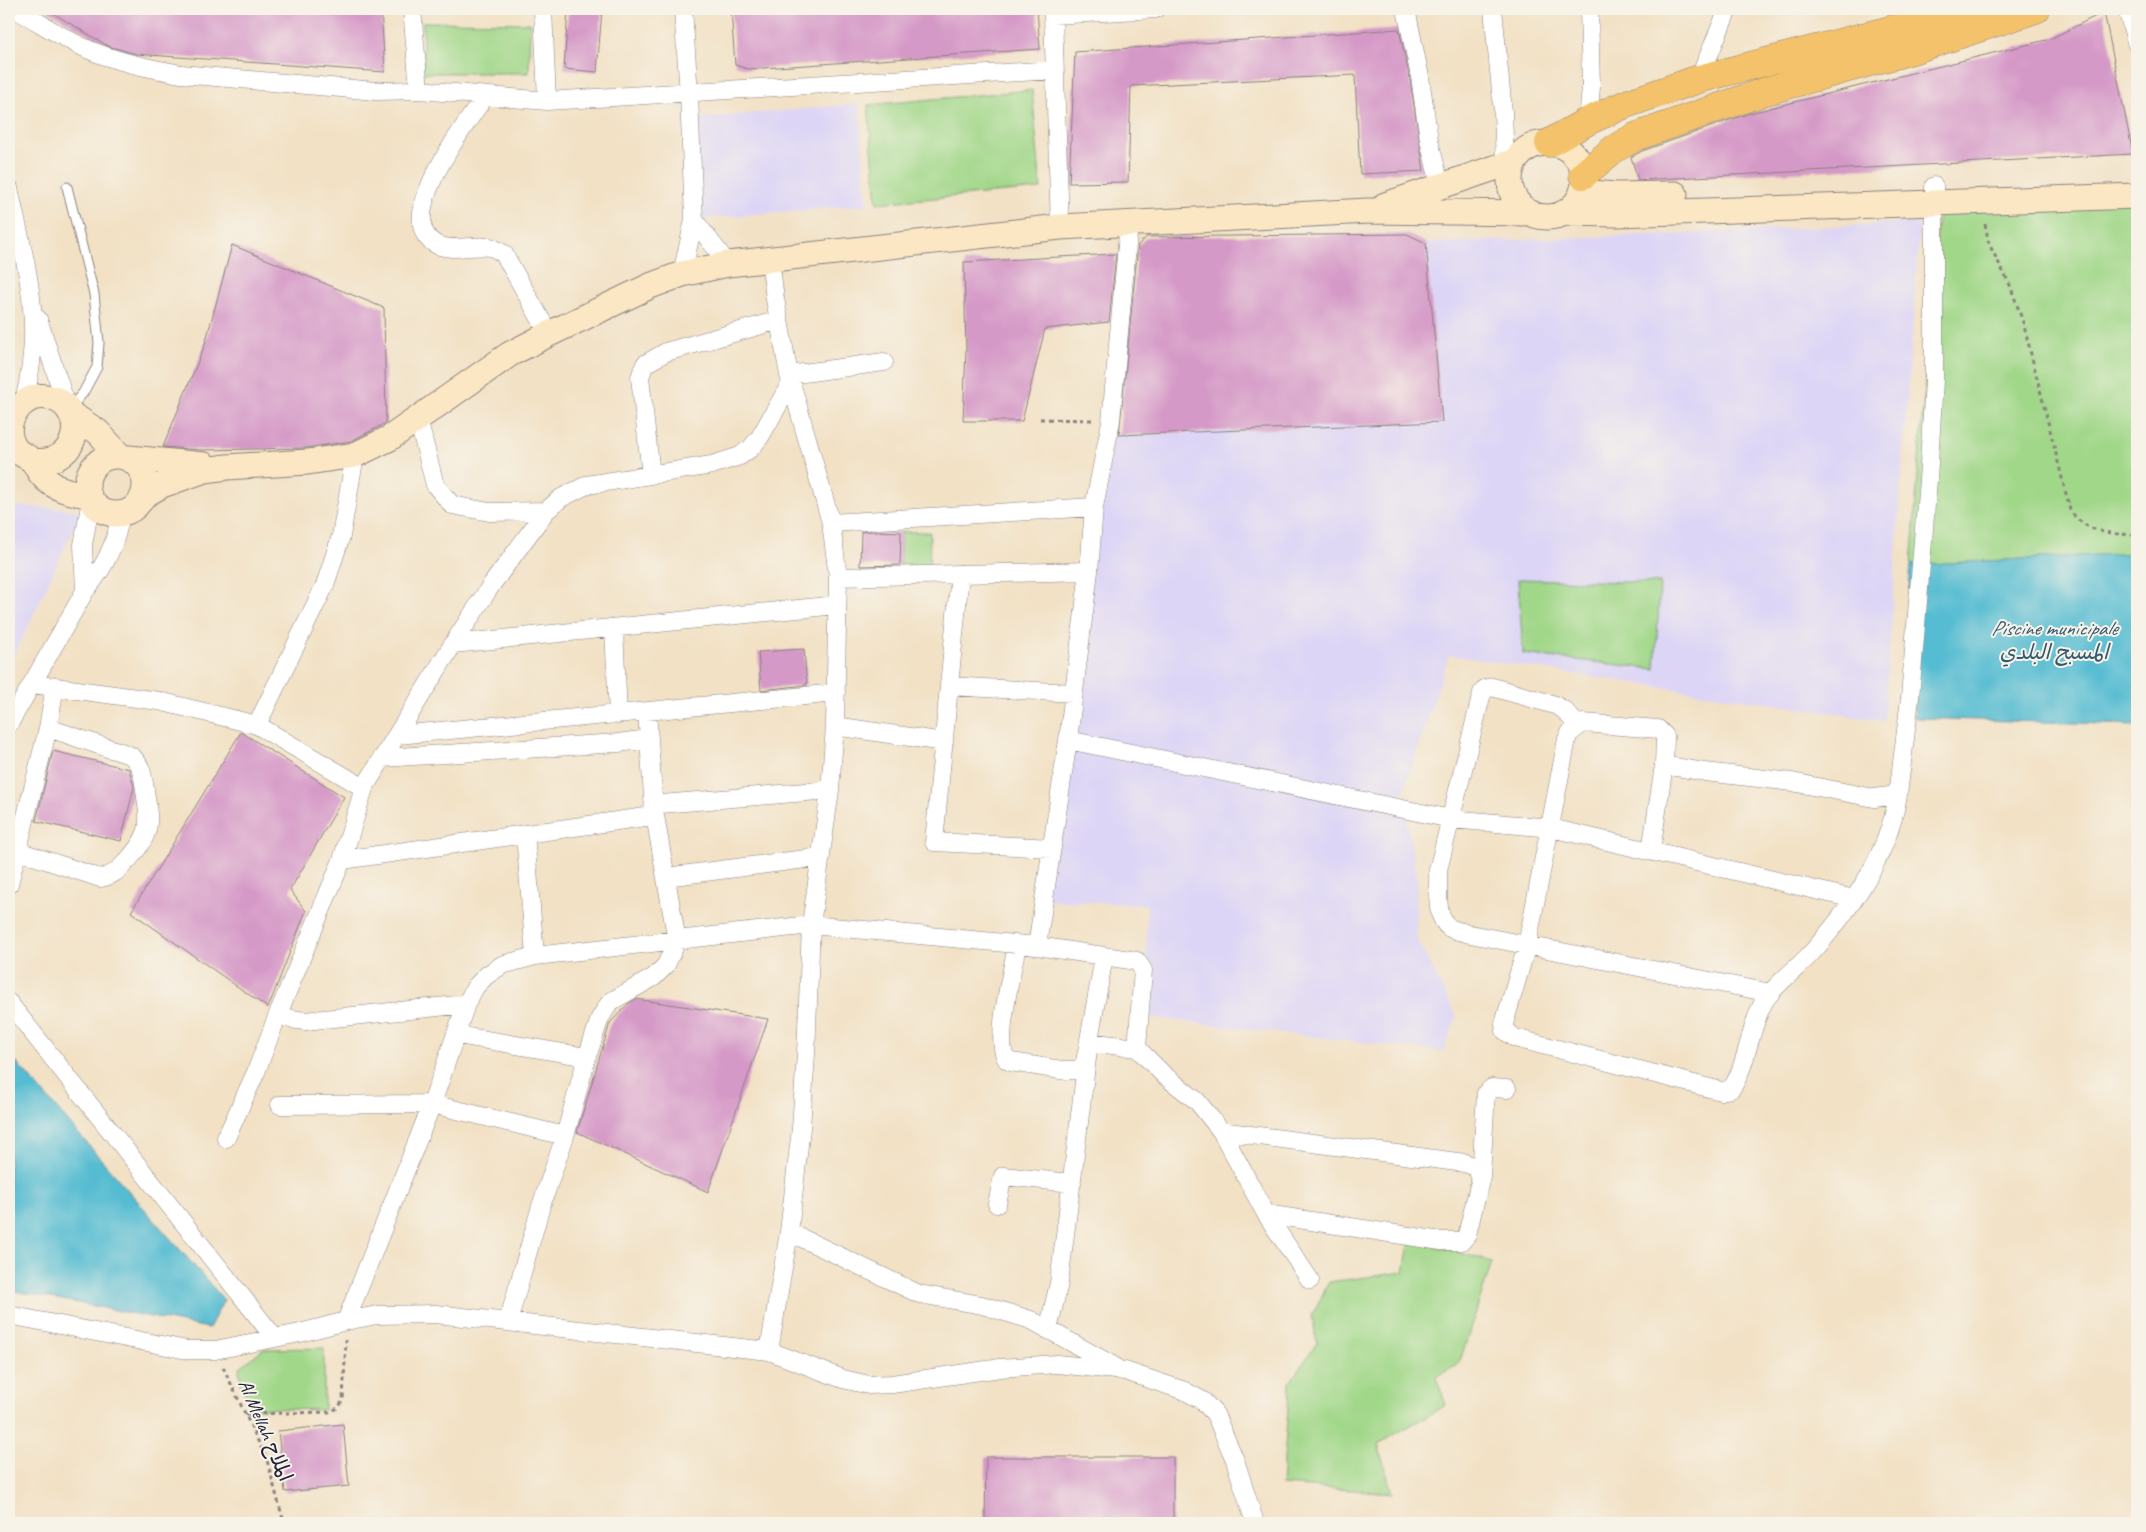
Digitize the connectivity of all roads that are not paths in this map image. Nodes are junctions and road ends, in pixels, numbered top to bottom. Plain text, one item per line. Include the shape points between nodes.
1 (15, 9) edge
2 (412, 9) edge
3 (543, 9) edge
4 (683, 9) edge
5 (1156, 9) edge
6 (1406, 9) edge
7 (1493, 9) edge
8 (1589, 9) edge
9 (1728, 9) edge
10 (1970, 9) edge
11 (2036, 9) edge
12 (2127, 9) edge
13 (1053, 12) edge
14 (2137, 45) edge
15 (1054, 70) junction
16 (1699, 79) junction
17 (419, 90) junction
18 (689, 94) junction
19 (485, 96) junction
20 (547, 101) junction
21 (1588, 121) junction
22 (1549, 143) junction
23 (1510, 162) junction
24 (2137, 180) edge
25 (1582, 183) junction
26 (1440, 185) junction
27 (68, 187) dead end
28 (9, 188) edge
29 (1933, 194) junction
30 (2137, 196) edge
31 (1368, 211) junction
32 (1531, 213) junction
33 (1563, 213) junction
34 (694, 220) junction
35 (1129, 223) junction
36 (1060, 227) junction
37 (13, 233) edge
38 (770, 259) junction
39 (728, 264) junction
40 (682, 274) junction
41 (31, 299) junction
42 (779, 320) junction
43 (549, 334) junction
44 (884, 362) dead end
45 (791, 378) junction
46 (17, 407) edge
47 (70, 412) junction
48 (418, 419) junction
49 (355, 456) junction
50 (124, 457) junction
51 (21, 458) edge
52 (227, 467) junction
53 (651, 475) junction
54 (143, 496) junction
55 (90, 497) junction
56 (1094, 508) junction
57 (546, 511) junction
58 (122, 514) junction
59 (831, 523) junction
60 (1089, 571) junction
61 (960, 574) junction
62 (838, 577) junction
63 (85, 591) junction
64 (837, 605) junction
65 (614, 628) junction
66 (453, 644) junction
67 (32, 684) junction
68 (55, 686) junction
69 (949, 686) junction
70 (836, 693) junction
71 (1074, 693) junction
72 (647, 712) junction
73 (618, 715) junction
74 (9, 724) edge
75 (257, 726) junction
76 (835, 726) junction
77 (1578, 726) junction
78 (48, 728) junction
79 (398, 735) junction
80 (649, 739) junction
81 (1068, 740) junction
82 (944, 742) junction
83 (382, 758) junction
84 (1664, 764) junction
85 (1899, 787) junction
86 (364, 788) junction
87 (830, 790) junction
88 (654, 810) junction
89 (1451, 819) junction
90 (1550, 828) junction
91 (525, 834) junction
92 (1052, 848) junction
93 (18, 851) junction
94 (1650, 851) junction
95 (821, 857) junction
96 (342, 860) junction
97 (666, 877) junction
98 (9, 884) edge
99 (1854, 899) junction
100 (811, 925) junction
101 (677, 941) junction
102 (1017, 945) junction
103 (1527, 945) junction
104 (1037, 946) junction
105 (535, 956) junction
106 (1104, 957) junction
107 (1771, 993) junction
108 (9, 1003) edge
109 (466, 1004) junction
110 (278, 1014) junction
111 (457, 1035) junction
112 (1089, 1042) junction
113 (1137, 1048) junction
114 (587, 1056) junction
115 (1507, 1089) dead end
116 (432, 1104) junction
117 (280, 1105) dead end
118 (1222, 1131) junction
119 (564, 1136) junction
120 (226, 1138) dead end
121 (1481, 1177) junction
122 (1072, 1183) junction
123 (997, 1204) dead end
124 (1266, 1214) junction
125 (789, 1232) junction
126 (1310, 1280) dead end
127 (9, 1315) edge
128 (346, 1320) junction
129 (508, 1322) junction
130 (1048, 1330) junction
131 (274, 1338) junction
132 (769, 1351) junction
133 (1125, 1371) junction
134 (1255, 1523) edge

1 - 17 street via 85,48 118,60 181,74 376,91
2 - 17 street
3 - 20 street
4 - 18 street
5 - 13 street
6 - 26 street
7 - 23 street
8 - 21 street via 1591,87
9 - 16 street
10 - 16 main road
11 - 25 main road via 1913,50 1764,92 1635,137 1614,149
12 - 14 street
13 - 15 street
15 - 18 street
15 - 36 street
16 - 21 main road
17 - 19 street
18 - 20 street
18 - 34 street
19 - 20 street
19 - 43 street via 447,152 426,191 422,219 425,231 431,241 440,246 492,247 504,254
21 - 22 main road
22 - 23 main road via 1536,144
22 - 25 main road via 1572,152 1579,163
23 - 26 main road
23 - 32 main road via 1510,184 1514,196
24 - 29 main road
25 - 29 main road via 1615,195
25 - 33 main road via 1574,204
26 - 31 main road
27 - 47 lane via 94,294 99,343 97,367
28 - 37 street
29 - 30 main road via 1981,202
29 - 33 main road via 1617,214
29 - 85 street via 1934,380 1910,698
31 - 32 main road
31 - 35 main road
32 - 33 main road via 1552,216
34 - 39 street
34 - 40 street
35 - 36 main road
35 - 56 street via 1111,421
36 - 38 main road
37 - 41 street
38 - 39 main road
38 - 42 street
39 - 40 main road
40 - 43 main road
41 - 46 street via 33,350
41 - 47 street
42 - 45 street
42 - 53 street via 666,352 645,364 640,377
43 - 48 main road via 510,354
44 - 45 street
45 - 53 street via 751,448 740,456 712,465
45 - 59 street
46 - 47 main road via 36,397 48,397
46 - 51 main road via 10,420 9,432
47 - 50 main road via 98,432
47 - 51 main road via 74,430 64,454 44,462
48 - 49 main road
48 - 57 street via 435,485 452,505 489,512
49 - 52 main road
49 - 75 street via 341,536 325,585
50 - 52 main road
50 - 54 main road via 138,465 143,474
50 - 55 main road via 108,457 90,471 87,483
51 - 55 main road via 56,486
52 - 54 main road via 183,476
53 - 57 street via 587,485 561,498
54 - 58 main road via 138,504
55 - 58 main road via 99,508
55 - 63 street via 83,545
56 - 59 street
56 - 60 street
57 - 66 street
58 - 63 street via 110,555
59 - 62 street
60 - 61 street
60 - 71 street
61 - 62 street
61 - 69 street
62 - 64 street
63 - 67 street
64 - 65 street
64 - 70 street
65 - 66 street
65 - 73 street
66 - 79 street
67 - 68 street
67 - 74 street
68 - 75 street via 159,701
68 - 78 street
69 - 71 street
69 - 82 street
70 - 72 street
70 - 76 street
71 - 81 street
72 - 73 street
72 - 80 street
73 - 79 street
75 - 86 street
76 - 82 street
76 - 87 street
77 - 84 street via 1590,723 1658,729 1665,736
77 - 89 street via 1564,710 1555,706 1492,687 1485,689
77 - 90 street via 1567,739
78 - 93 street
78 - 93 street via 126,754 137,763 142,771 148,807 146,834 143,843 117,872 108,877 100,878
79 - 83 street
80 - 83 street
80 - 88 street
81 - 89 street
81 - 92 street
82 - 92 street via 934,842
83 - 86 street
84 - 85 street via 1792,782 1874,798 1890,796
84 - 94 street
85 - 99 street via 1887,838
86 - 96 street
87 - 88 street via 662,804
87 - 95 street
88 - 91 street via 645,817
88 - 97 street
89 - 90 street
89 - 103 street via 1438,870 1442,920 1458,931
90 - 94 street
90 - 103 street
91 - 96 street
91 - 105 street
92 - 104 street
93 - 98 street
94 - 99 street
95 - 97 street
95 - 100 street
96 - 110 street
97 - 101 street
99 - 107 street via 1815,950
100 - 101 street
100 - 102 street
100 - 125 street via 801,1128
101 - 105 street
101 - 114 street via 666,966 654,977 610,1002 600,1018
102 - 104 street
102 - 112 street via 1003,1022 1005,1058 1011,1062 1074,1071 1084,1066
103 - 107 street
103 - 107 street via 1504,1024 1509,1035 1721,1090 1733,1086 1763,1003
104 - 106 street
105 - 109 street via 502,965 487,975
106 - 112 street
106 - 113 street via 1138,961 1143,970
108 - 131 street
109 - 110 street via 305,1021 291,1020
109 - 111 street
110 - 120 street
111 - 114 street
111 - 116 street
112 - 113 street
112 - 122 street
113 - 118 street via 1197,1102
114 - 119 street
115 - 121 street via 1492,1088 1486,1093
116 - 117 street
116 - 119 street
116 - 128 street
118 - 121 street via 1465,1163 1476,1167
118 - 124 street
119 - 129 street
121 - 124 street via 1467,1235 1462,1241 1441,1241
122 - 123 street via 1003,1176
122 - 130 street via 1059,1283
124 - 126 street
125 - 130 street via 918,1294 1005,1311
125 - 132 street
127 - 131 street via 187,1350 215,1350
128 - 129 street via 436,1314
128 - 131 street
129 - 132 street
130 - 133 street
132 - 133 street via 843,1379 869,1385 1048,1365
133 - 134 street via 1185,1391 1203,1401 1214,1414 1235,1460

